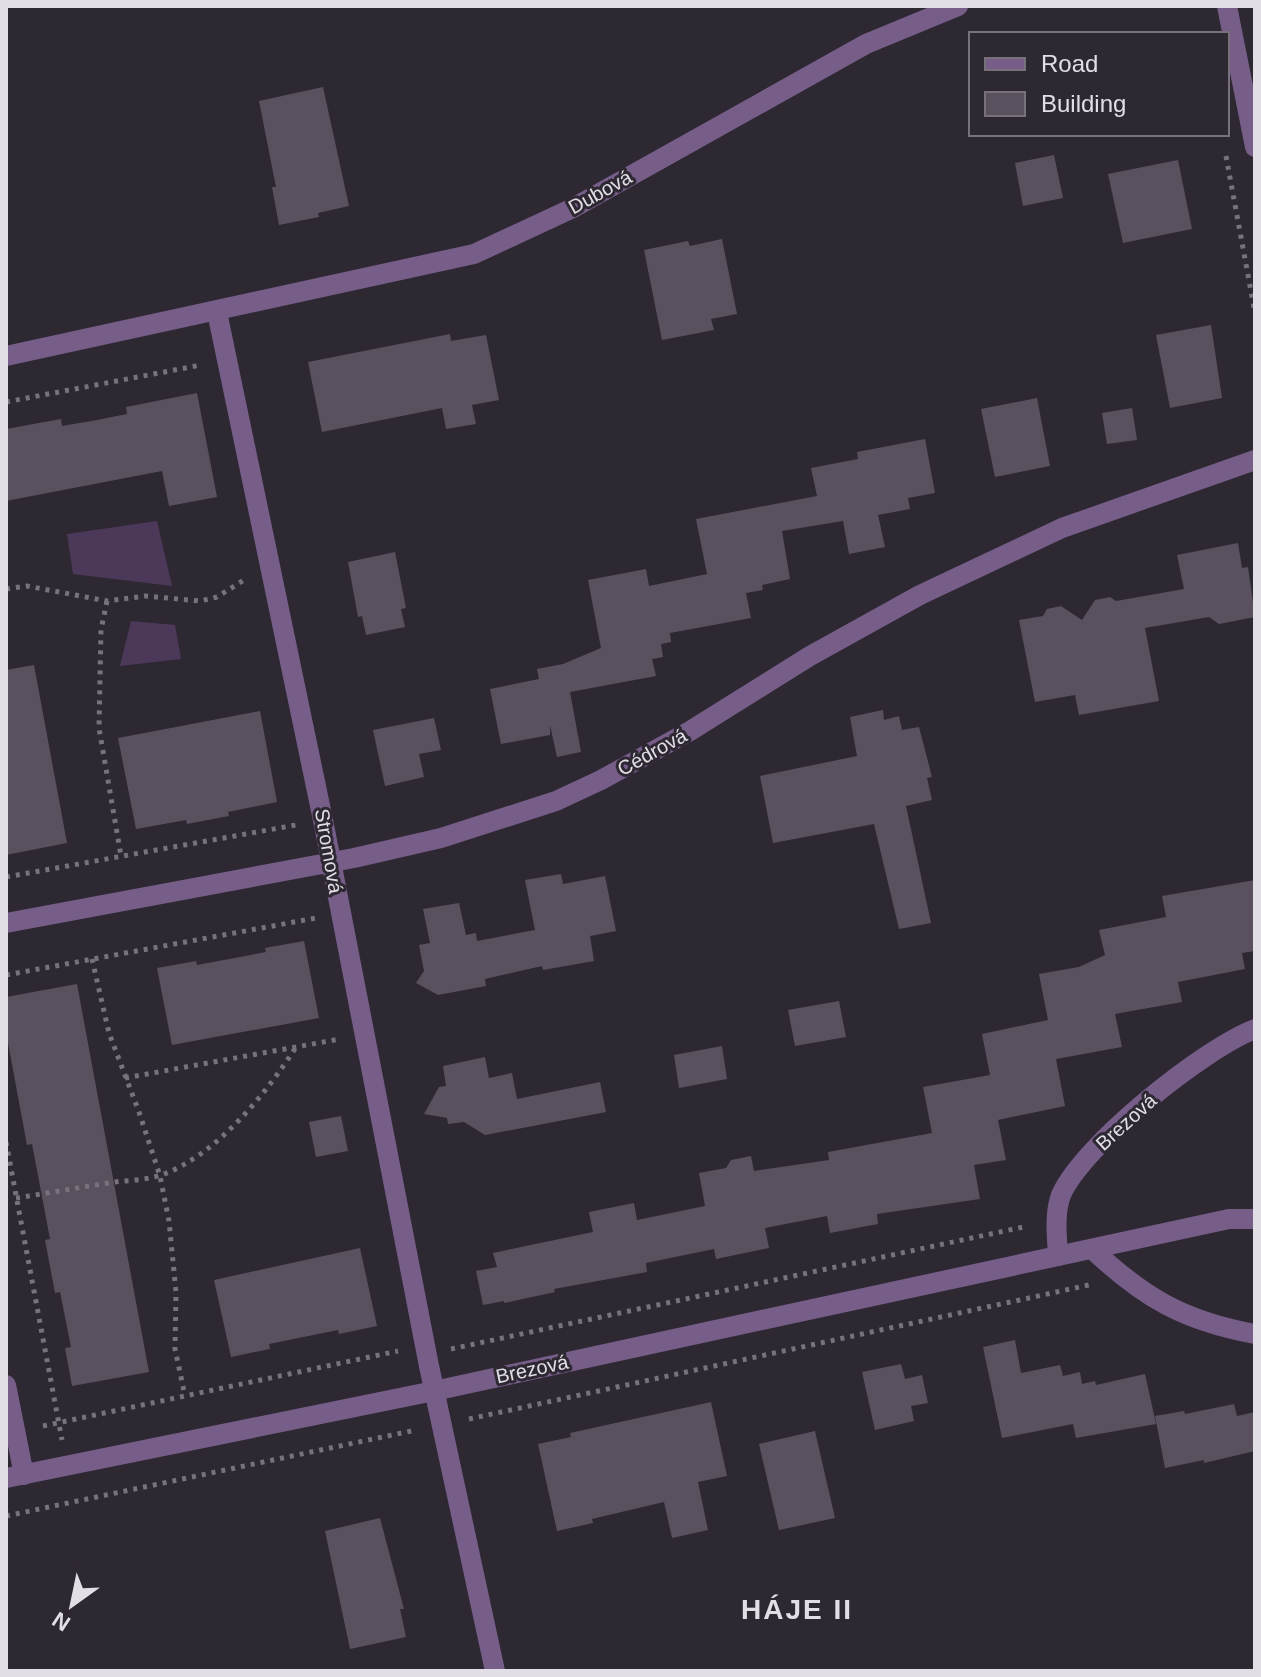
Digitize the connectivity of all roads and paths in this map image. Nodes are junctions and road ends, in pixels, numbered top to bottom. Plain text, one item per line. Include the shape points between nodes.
1 (958, 6) edge
2 (1227, 6) edge
3 (1255, 147) edge
4 (1224, 149) dead end
5 (217, 312) junction
6 (1255, 313) edge
7 (6, 356) edge
8 (229, 359) junction
9 (6, 402) edge
10 (1255, 460) edge
11 (248, 577) dead end
12 (6, 589) edge
13 (107, 601) junction
14 (323, 820) junction
15 (121, 856) junction
16 (331, 863) junction
17 (6, 877) edge
18 (340, 914) junction
19 (6, 923) edge
20 (92, 959) junction
21 (6, 975) edge
22 (1255, 1029) edge
23 (342, 1038) dead end
24 (296, 1047) junction
25 (125, 1078) junction
26 (6, 1142) edge
27 (160, 1176) junction
28 (16, 1198) junction
29 (1255, 1206) edge
30 (1229, 1219) junction
31 (1255, 1219) edge
32 (1057, 1220) junction
33 (1092, 1249) junction
34 (1058, 1256) junction
35 (1123, 1278) junction
36 (1255, 1334) edge
37 (426, 1350) junction
38 (6, 1385) edge
39 (434, 1391) junction
40 (185, 1396) junction
41 (59, 1423) junction
42 (442, 1425) junction
43 (15, 1432) junction
44 (68, 1466) junction
45 (15, 1477) edge
46 (75, 1502) junction
47 (6, 1516) edge
48 (495, 1671) edge

1 - 5 street, Dubová via 866,44 573,208 474,254
2 - 3 street
4 - 6 path
5 - 7 street, Dubová
5 - 8 street, Stromová
8 - 9 path
8 - 14 street, Stromová
10 - 16 street, Cédrová via 1062,528 920,595 690,731 556,801 441,838
11 - 13 path via 217,597 200,601 145,596
12 - 13 path via 27,586
13 - 15 path via 101,630 99,728
14 - 15 path
14 - 16 street, Stromová
15 - 17 path
16 - 18 street, Stromová
16 - 19 street, Cédrová
18 - 20 path
18 - 37 street, Stromová
20 - 21 path
20 - 25 path
22 - 32 street, Brezová via 1210,1053 1096,1148 1061,1197
23 - 24 path
24 - 25 path
24 - 27 path via 265,1091 205,1152
25 - 27 path
26 - 28 path
27 - 28 path
27 - 40 path via 176,1292 175,1349
28 - 41 path
29 - 30 street, Brezová
30 - 31 street, Brezová
30 - 33 street, Brezová
32 - 34 street, Brezová
32 - 37 path
33 - 34 street, Brezová
33 - 35 street
34 - 39 street, Brezová
35 - 36 street via 1162,1304 1215,1327
35 - 42 path
37 - 39 street, Stromová
37 - 40 path via 402,1350
38 - 43 street
39 - 42 street, Stromová
39 - 44 street, Brezová
40 - 41 path
41 - 43 path
41 - 44 path
42 - 46 path
42 - 48 street, Stromová
43 - 45 street
44 - 45 street, Brezová
44 - 46 path
46 - 47 path

